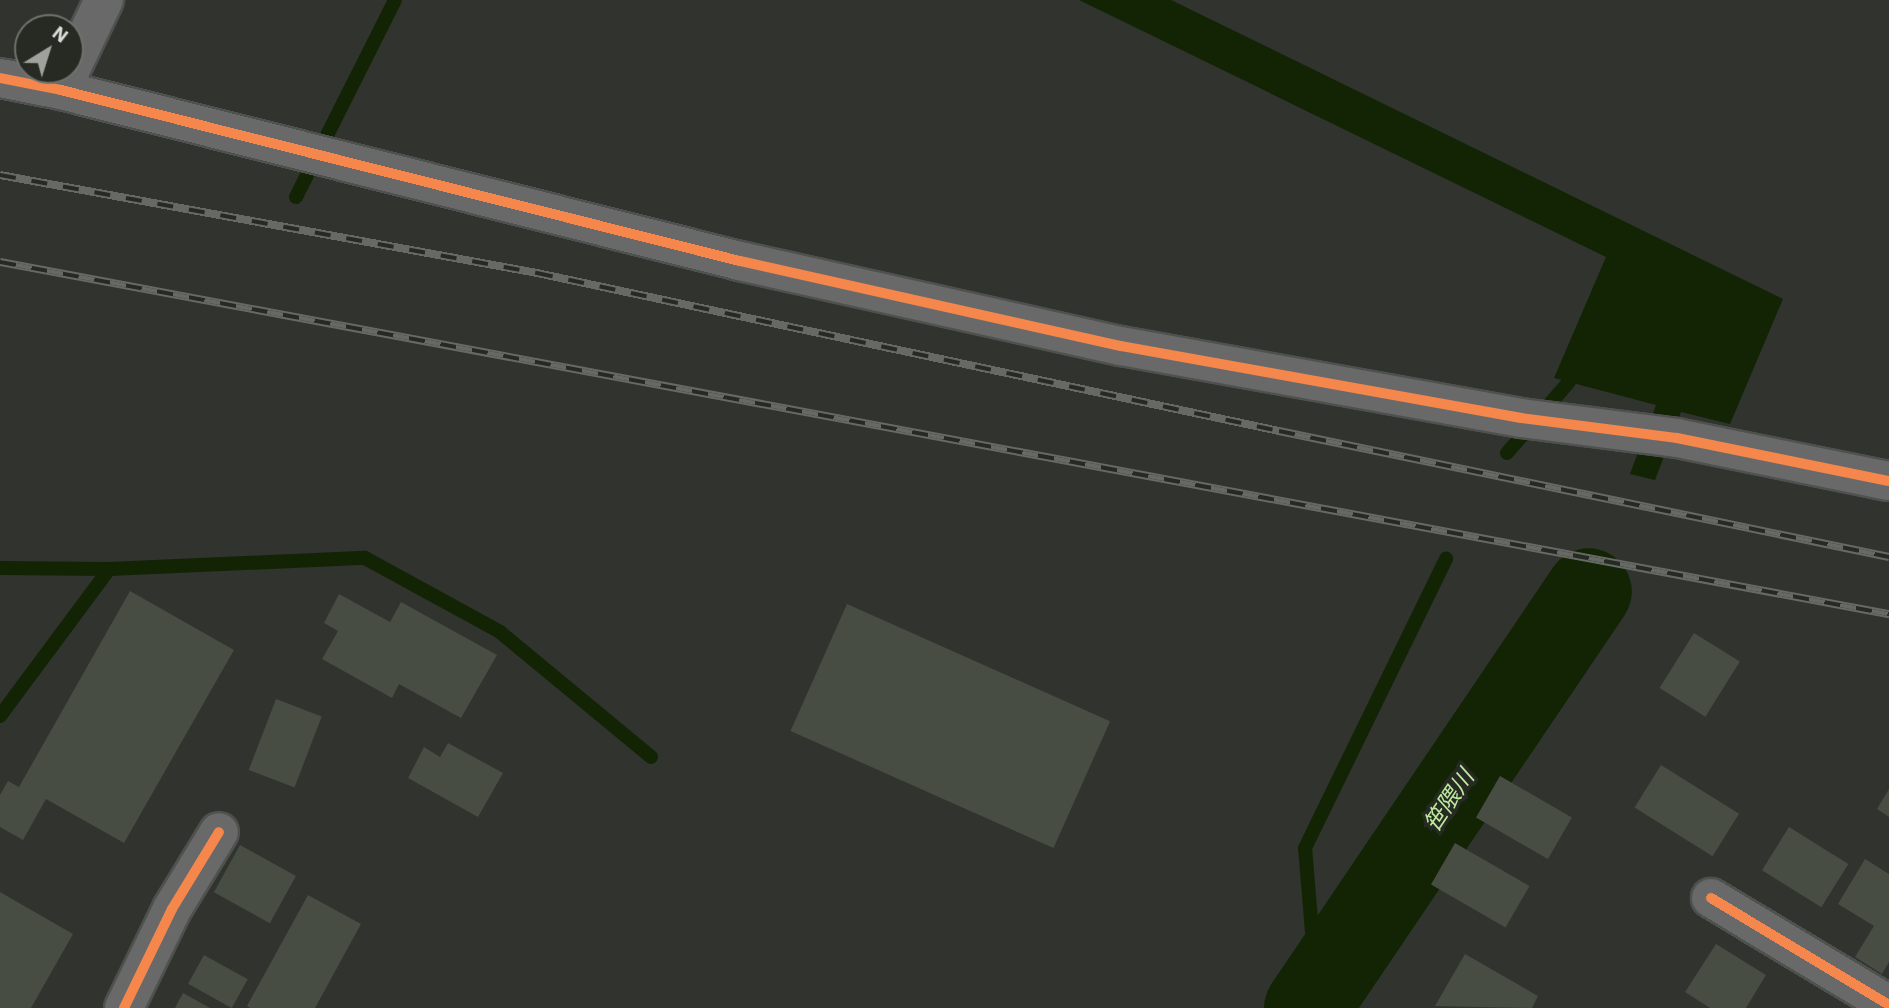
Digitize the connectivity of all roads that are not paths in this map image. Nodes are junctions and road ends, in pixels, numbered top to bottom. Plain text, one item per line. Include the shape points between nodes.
1 (104, 0) edge
2 (0, 78) edge
3 (61, 90) junction
4 (1889, 481) edge
5 (219, 832) dead end
6 (1711, 898) dead end
7 (1889, 1005) edge
8 (124, 1008) edge

1 - 3 street
2 - 3 street
3 - 4 street via 740,261 1108,343 1537,420 1677,438
5 - 8 street via 172,909
6 - 7 street

